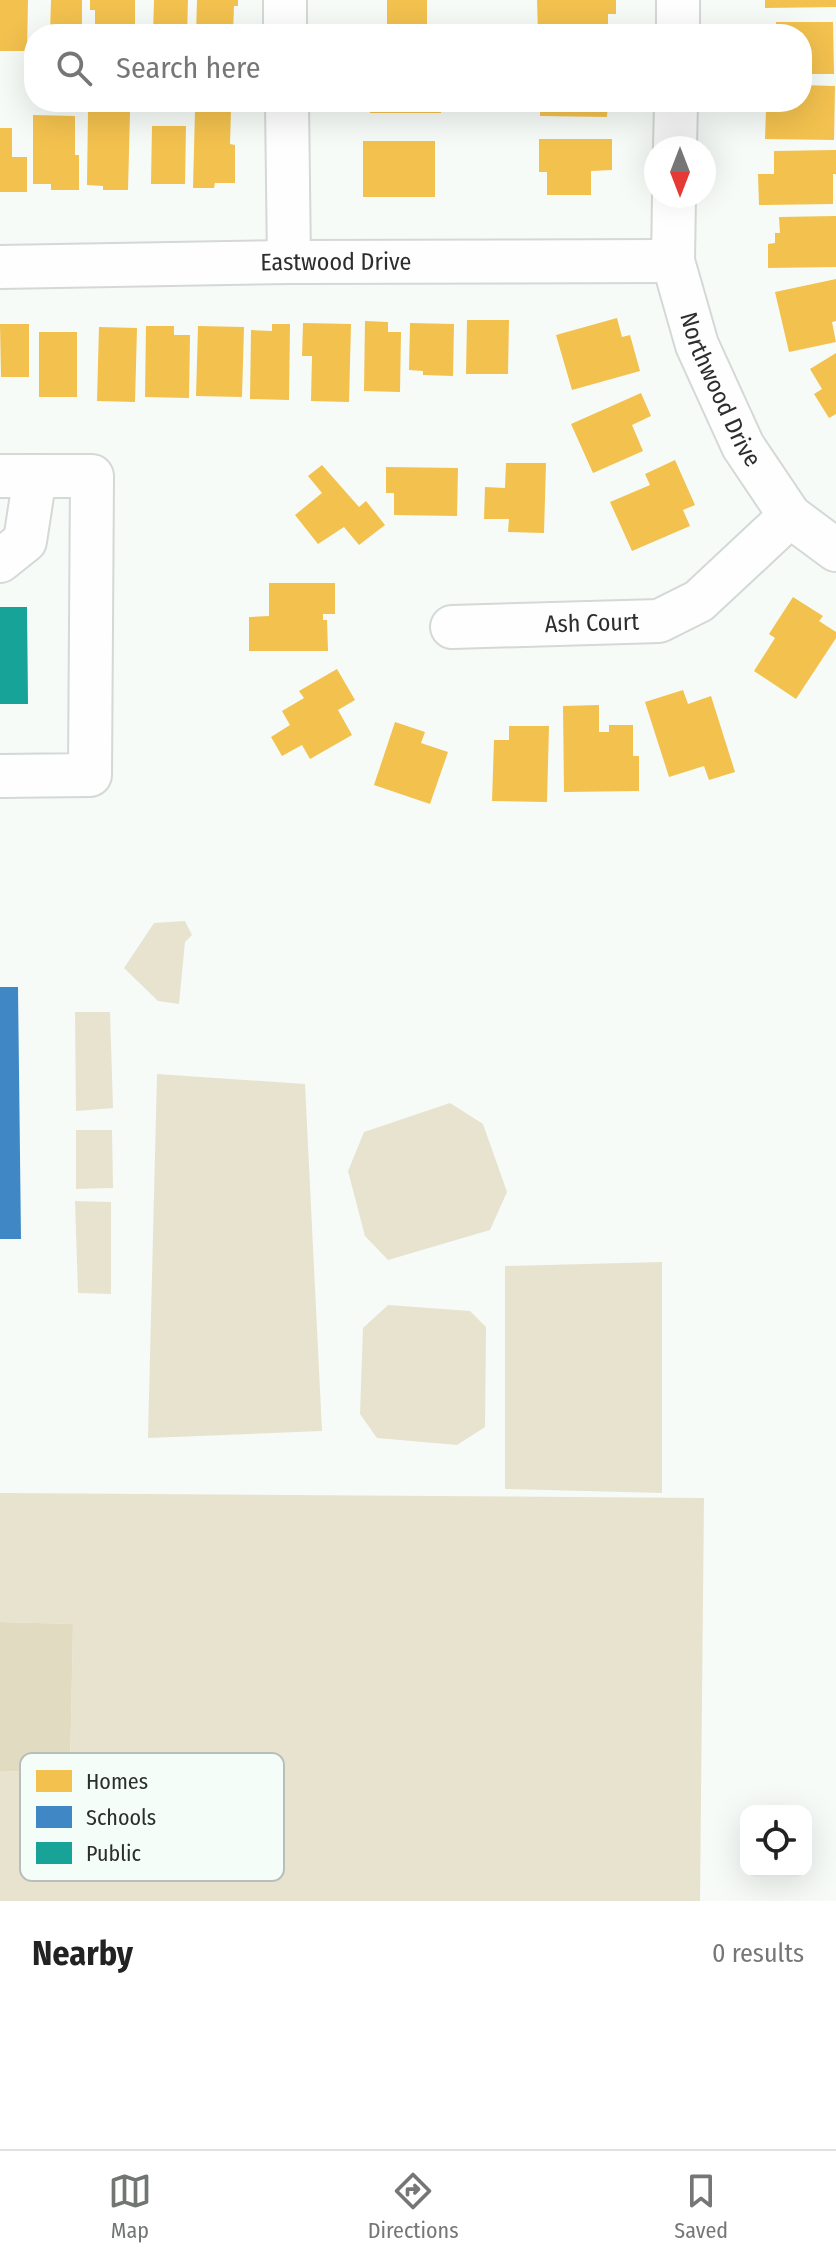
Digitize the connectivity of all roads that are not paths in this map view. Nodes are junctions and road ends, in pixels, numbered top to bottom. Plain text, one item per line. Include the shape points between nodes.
1 (285, 0) edge
2 (678, 0) edge
3 (285, 24) edge
4 (678, 24) edge
5 (287, 112) edge
6 (676, 112) edge
7 (675, 136) edge
8 (674, 208) edge
9 (673, 261) junction
10 (289, 262) junction
11 (0, 267) edge
12 (17, 476) edge
13 (790, 516) junction
14 (836, 550) edge
15 (0, 561) edge
16 (452, 627) dead end
17 (0, 776) edge

1 - 3 street
2 - 4 street
5 - 10 street
6 - 7 street
8 - 9 street, Northwood Drive
9 - 10 street, Eastwood Drive
9 - 13 street, Northwood Drive via 697,345 743,446
10 - 11 street, Eastwood Drive
12 - 15 street via 25,541
12 - 17 street via 92,476 90,775
13 - 14 street, Northwood Drive
13 - 16 street, Ash Court via 699,601 659,621

